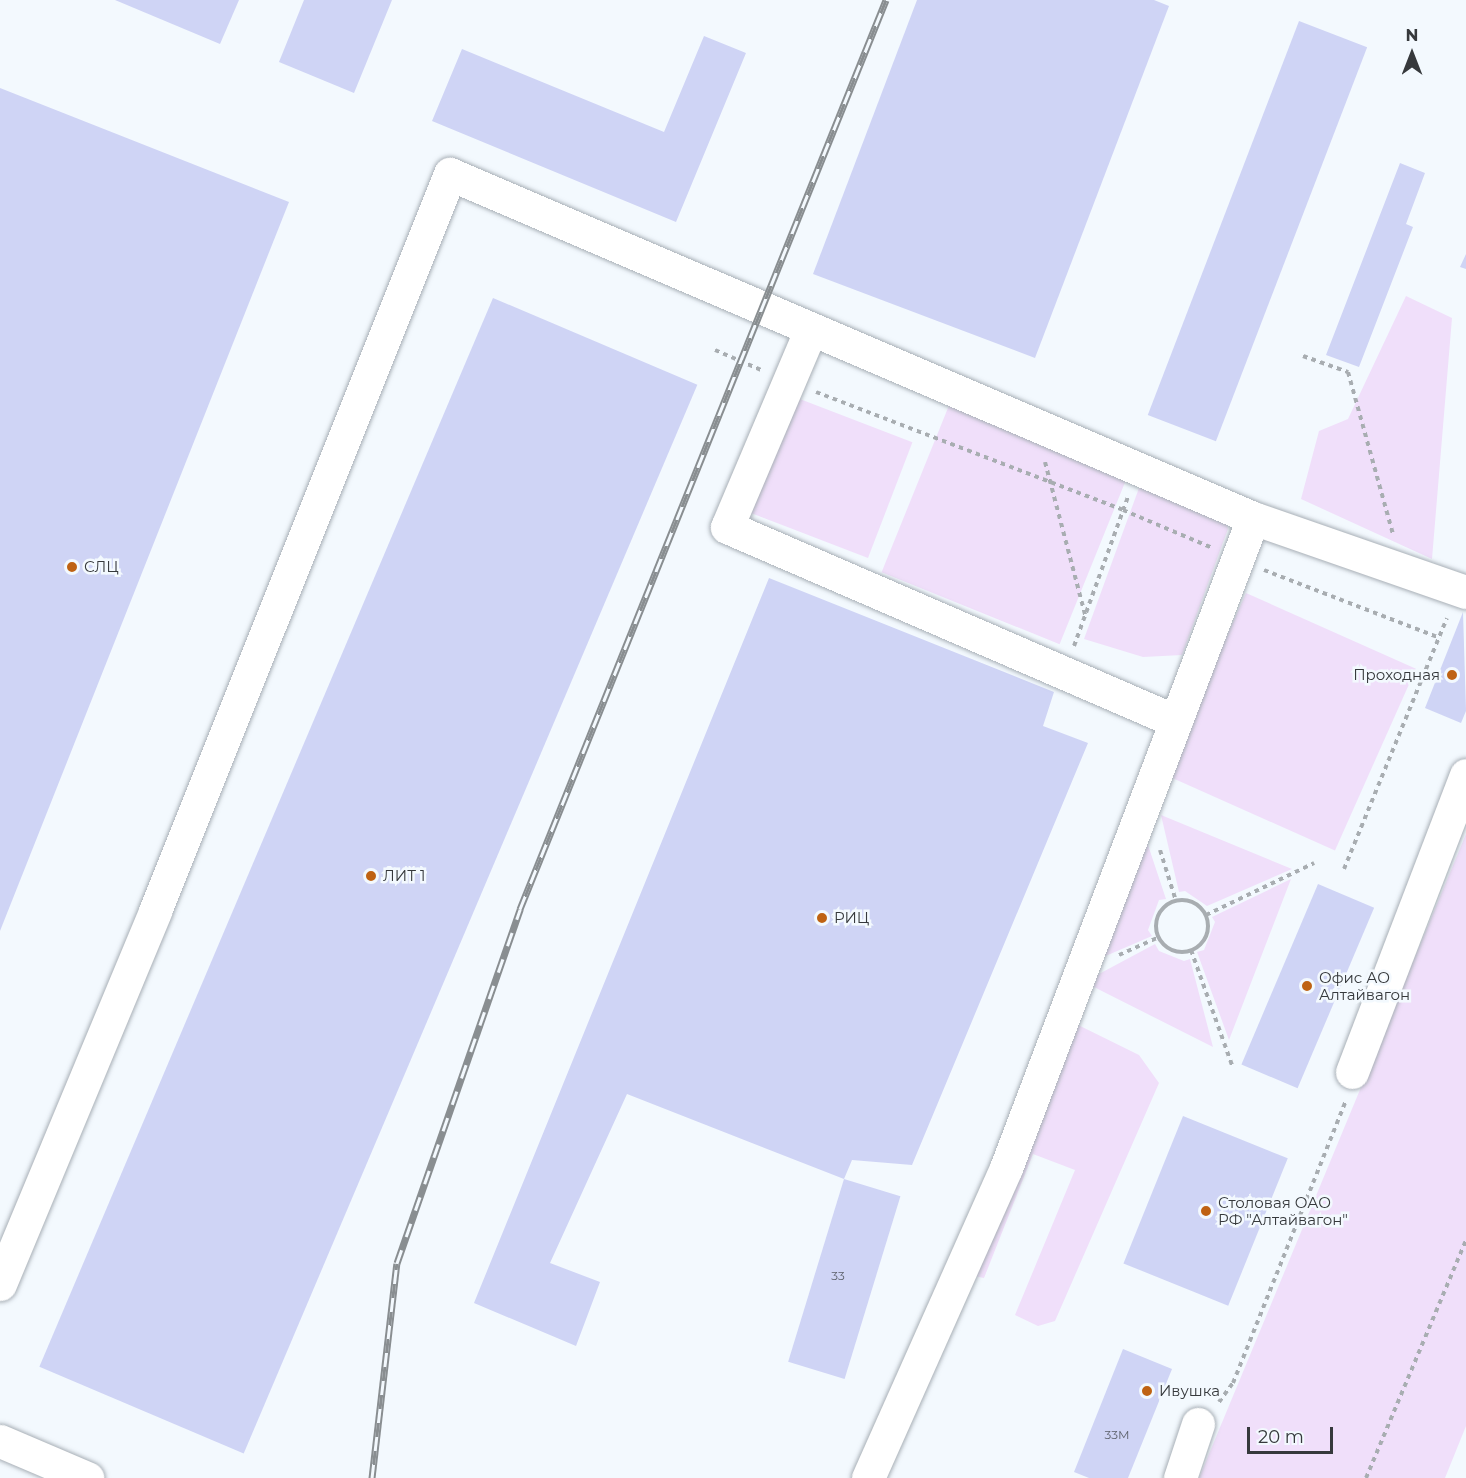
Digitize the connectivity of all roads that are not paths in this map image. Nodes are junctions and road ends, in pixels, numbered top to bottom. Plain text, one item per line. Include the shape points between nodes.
1 (811, 328) junction
2 (1253, 518) junction
3 (1462, 591) edge
4 (1176, 721) junction
5 (1466, 775) edge
6 (1352, 1072) road end
7 (0, 1284) edge
8 (1198, 1424) road end
9 (0, 1441) edge
10 (87, 1478) edge
11 (868, 1478) edge
12 (1180, 1478) edge

1 - 2 lane
1 - 4 lane via 727,526
1 - 7 lane via 450,174 155,911
2 - 3 lane
2 - 4 lane
4 - 11 lane via 1006,1167
5 - 6 lane
8 - 12 lane
9 - 10 lane

